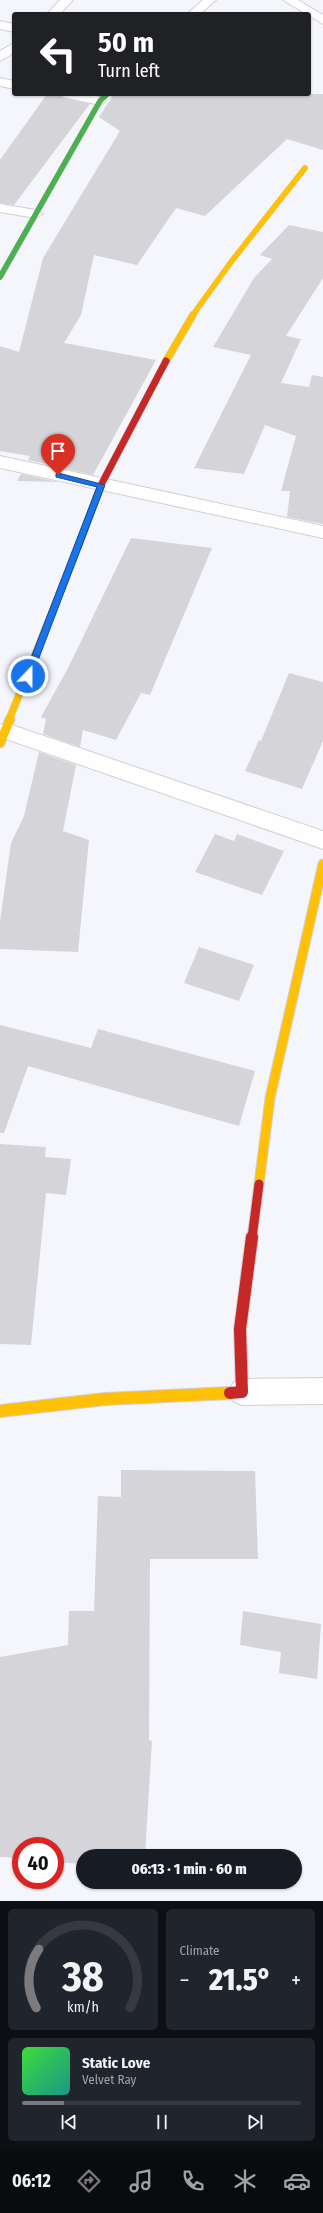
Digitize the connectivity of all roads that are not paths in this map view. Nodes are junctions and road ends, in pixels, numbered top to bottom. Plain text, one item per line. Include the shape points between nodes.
1 (67, 0) edge
2 (210, 0) edge
3 (289, 0) edge
4 (55, 12) edge
5 (195, 12) edge
6 (309, 12) edge
7 (311, 13) edge
8 (323, 20) edge
9 (0, 25) edge
10 (12, 28) edge
11 (12, 48) edge
12 (0, 57) edge
13 (0, 82) edge
14 (12, 85) edge
15 (92, 96) edge
16 (104, 97) edge
17 (305, 168) dead end
18 (0, 208) edge
19 (36, 214) junction
20 (0, 277) edge
21 (0, 462) edge
22 (102, 485) junction
23 (323, 532) edge
24 (3, 737) edge
25 (323, 840) edge
26 (323, 864) edge
27 (323, 1391) edge
28 (242, 1392) junction
29 (0, 1411) edge

1 - 4 street
2 - 5 street
3 - 6 street
7 - 8 street
9 - 10 street
11 - 12 street
13 - 14 street
15 - 16 street
16 - 19 street
17 - 22 street via 228,265 180,332
18 - 19 street
19 - 20 street
21 - 22 street
22 - 23 street
22 - 24 street
24 - 25 street
26 - 28 street via 270,1098 240,1329
27 - 28 street
28 - 29 street via 105,1399

